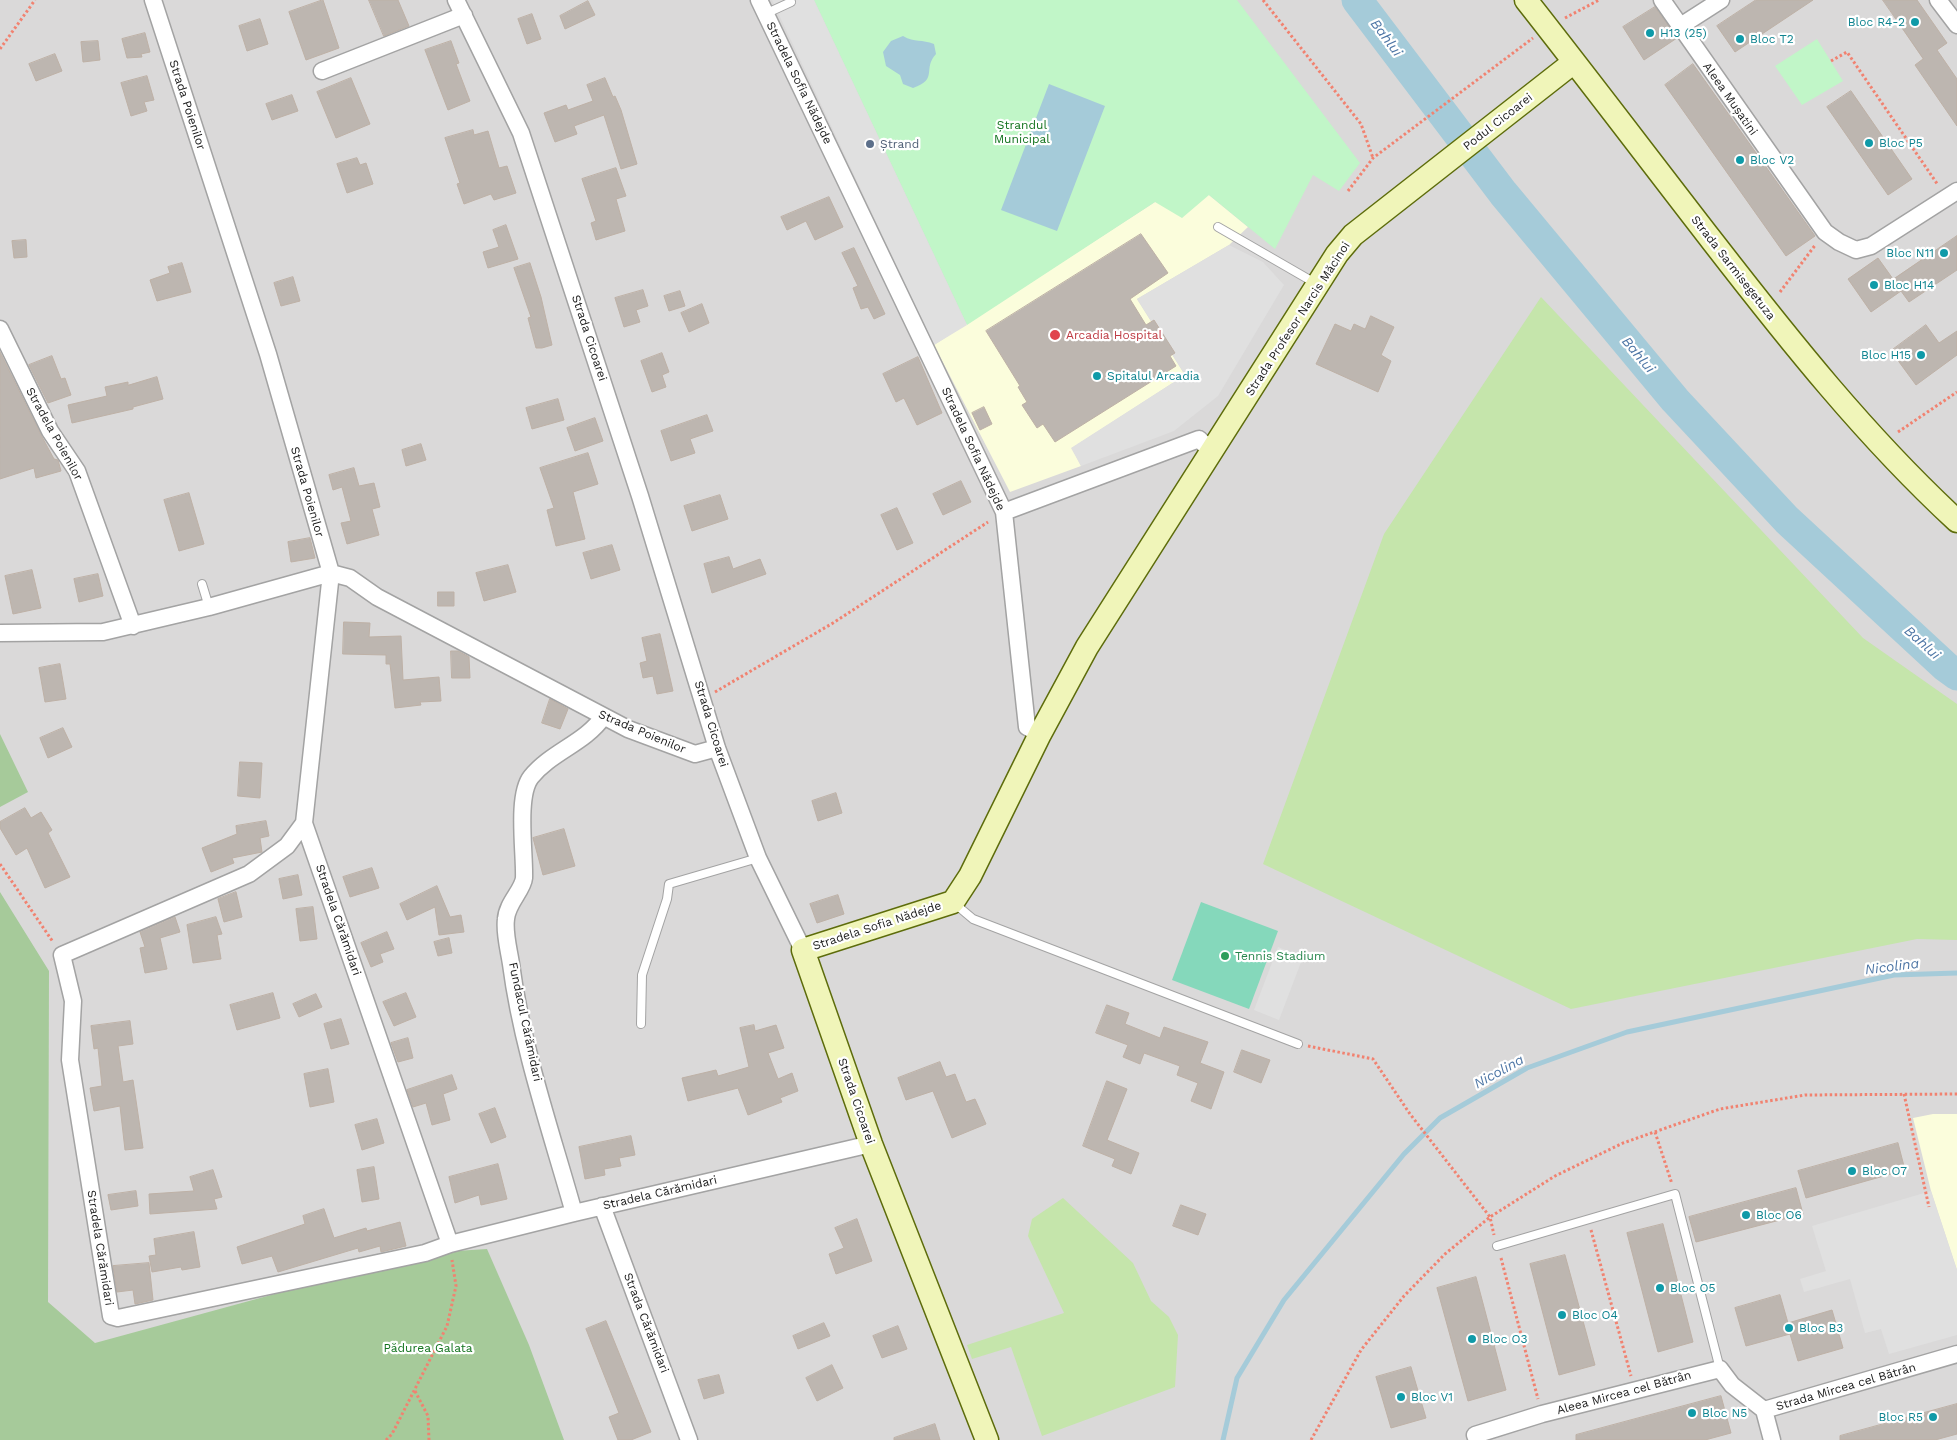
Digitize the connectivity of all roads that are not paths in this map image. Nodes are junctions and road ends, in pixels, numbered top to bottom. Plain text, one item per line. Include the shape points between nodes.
1 (153, 0) edge
2 (456, 0) edge
3 (1526, 0) edge
4 (1662, 0) edge
5 (1721, 0) edge
6 (1938, 0) edge
7 (791, 2) dead end
8 (762, 7) edge
9 (464, 15) junction
10 (1957, 25) edge
11 (1680, 27) junction
12 (1574, 62) junction
13 (322, 71) dead end
14 (1421, 181) joint
15 (1952, 194) edge
16 (1218, 227) dead end
17 (1319, 286) junction
18 (0, 330) edge
19 (1211, 451) junction
20 (1004, 512) junction
21 (1957, 521) edge
22 (331, 573) junction
23 (202, 584) dead end
24 (209, 608) junction
25 (132, 626) junction
26 (0, 633) edge
27 (603, 717) junction
28 (1040, 734) junction
29 (717, 748) junction
30 (304, 823) junction
31 (758, 858) junction
32 (953, 902) junction
33 (803, 950) junction
34 (641, 1024) dead end
35 (1298, 1044) road end
36 (871, 1144) junction
37 (602, 1206) junction
38 (574, 1213) junction
39 (450, 1244) junction
40 (1498, 1246) road end
41 (1957, 1354) edge
42 (1720, 1369) junction
43 (1764, 1410) junction
44 (689, 1440) edge
45 (987, 1440) edge
46 (1477, 1440) edge
47 (1772, 1440) edge

1 - 22 street, Strada Poienilor via 268,354
2 - 9 street, Strada Cicoarei
3 - 12 street, Strada Sarmisegetuza via 1556,23
4 - 11 street, Aleea Mușatini
5 - 11 street
6 - 10 street
7 - 8 lane
8 - 20 street, Stradela Sofia Nădejde
9 - 13 street
9 - 29 street, Strada Cicoarei via 524,142 704,698
11 - 15 street, Aleea Mușatini via 1825,232 1839,242 1856,250 1871,246
12 - 14 street, Podul Cicoarei
12 - 21 street, Strada Sarmisegetuza via 1838,398
14 - 17 street, Strada Profesor Narcis Măcinoi via 1353,235 1337,254
16 - 17 lane
17 - 19 street, Strada Profesor Narcis Măcinoi
18 - 25 street, Stradela Poienilor via 50,430 77,471
19 - 20 street via 1199,439
19 - 28 street, Strada Profesor Narcis Măcinoi via 1087,647
20 - 28 street, Stradela Sofia Nădejde via 1026,727
22 - 24 street
22 - 27 street, Strada Poienilor via 350,578 377,597
22 - 30 street, Stradela Cărămidari
23 - 24 lane
24 - 25 street
25 - 26 street via 103,632
27 - 29 street, Strada Poienilor via 695,754
27 - 38 street, Fundacul Cărămidari via 594,730 530,778 522,834 524,880 510,902 506,919 514,985
28 - 32 street, Stradela Sofia Nădejde via 970,876
29 - 31 street, Strada Cicoarei
30 - 39 street, Stradela Cărămidari
30 - 39 street, Stradela Cărămidari via 288,846 249,874 62,955 72,1001 70,1060 111,1316 118,1318 425,1253
31 - 33 street, Strada Cicoarei
31 - 34 lane via 669,884 642,975
32 - 33 street, Stradela Sofia Nădejde
32 - 35 lane via 973,919
33 - 36 street, Strada Cicoarei
36 - 37 street, Stradela Cărămidari
36 - 45 street, Strada Cicoarei
37 - 38 street, Stradela Cărămidari
37 - 44 street, Strada Cărămidari
38 - 39 street, Stradela Cărămidari
40 - 42 lane via 1675,1194
41 - 43 street, Strada Mircea cel Bătrân
42 - 43 street via 1732,1385
42 - 46 street, Aleea Mircea cel Bătrân via 1542,1414 1475,1435
43 - 47 street, Strada Mircea cel Bătrân

